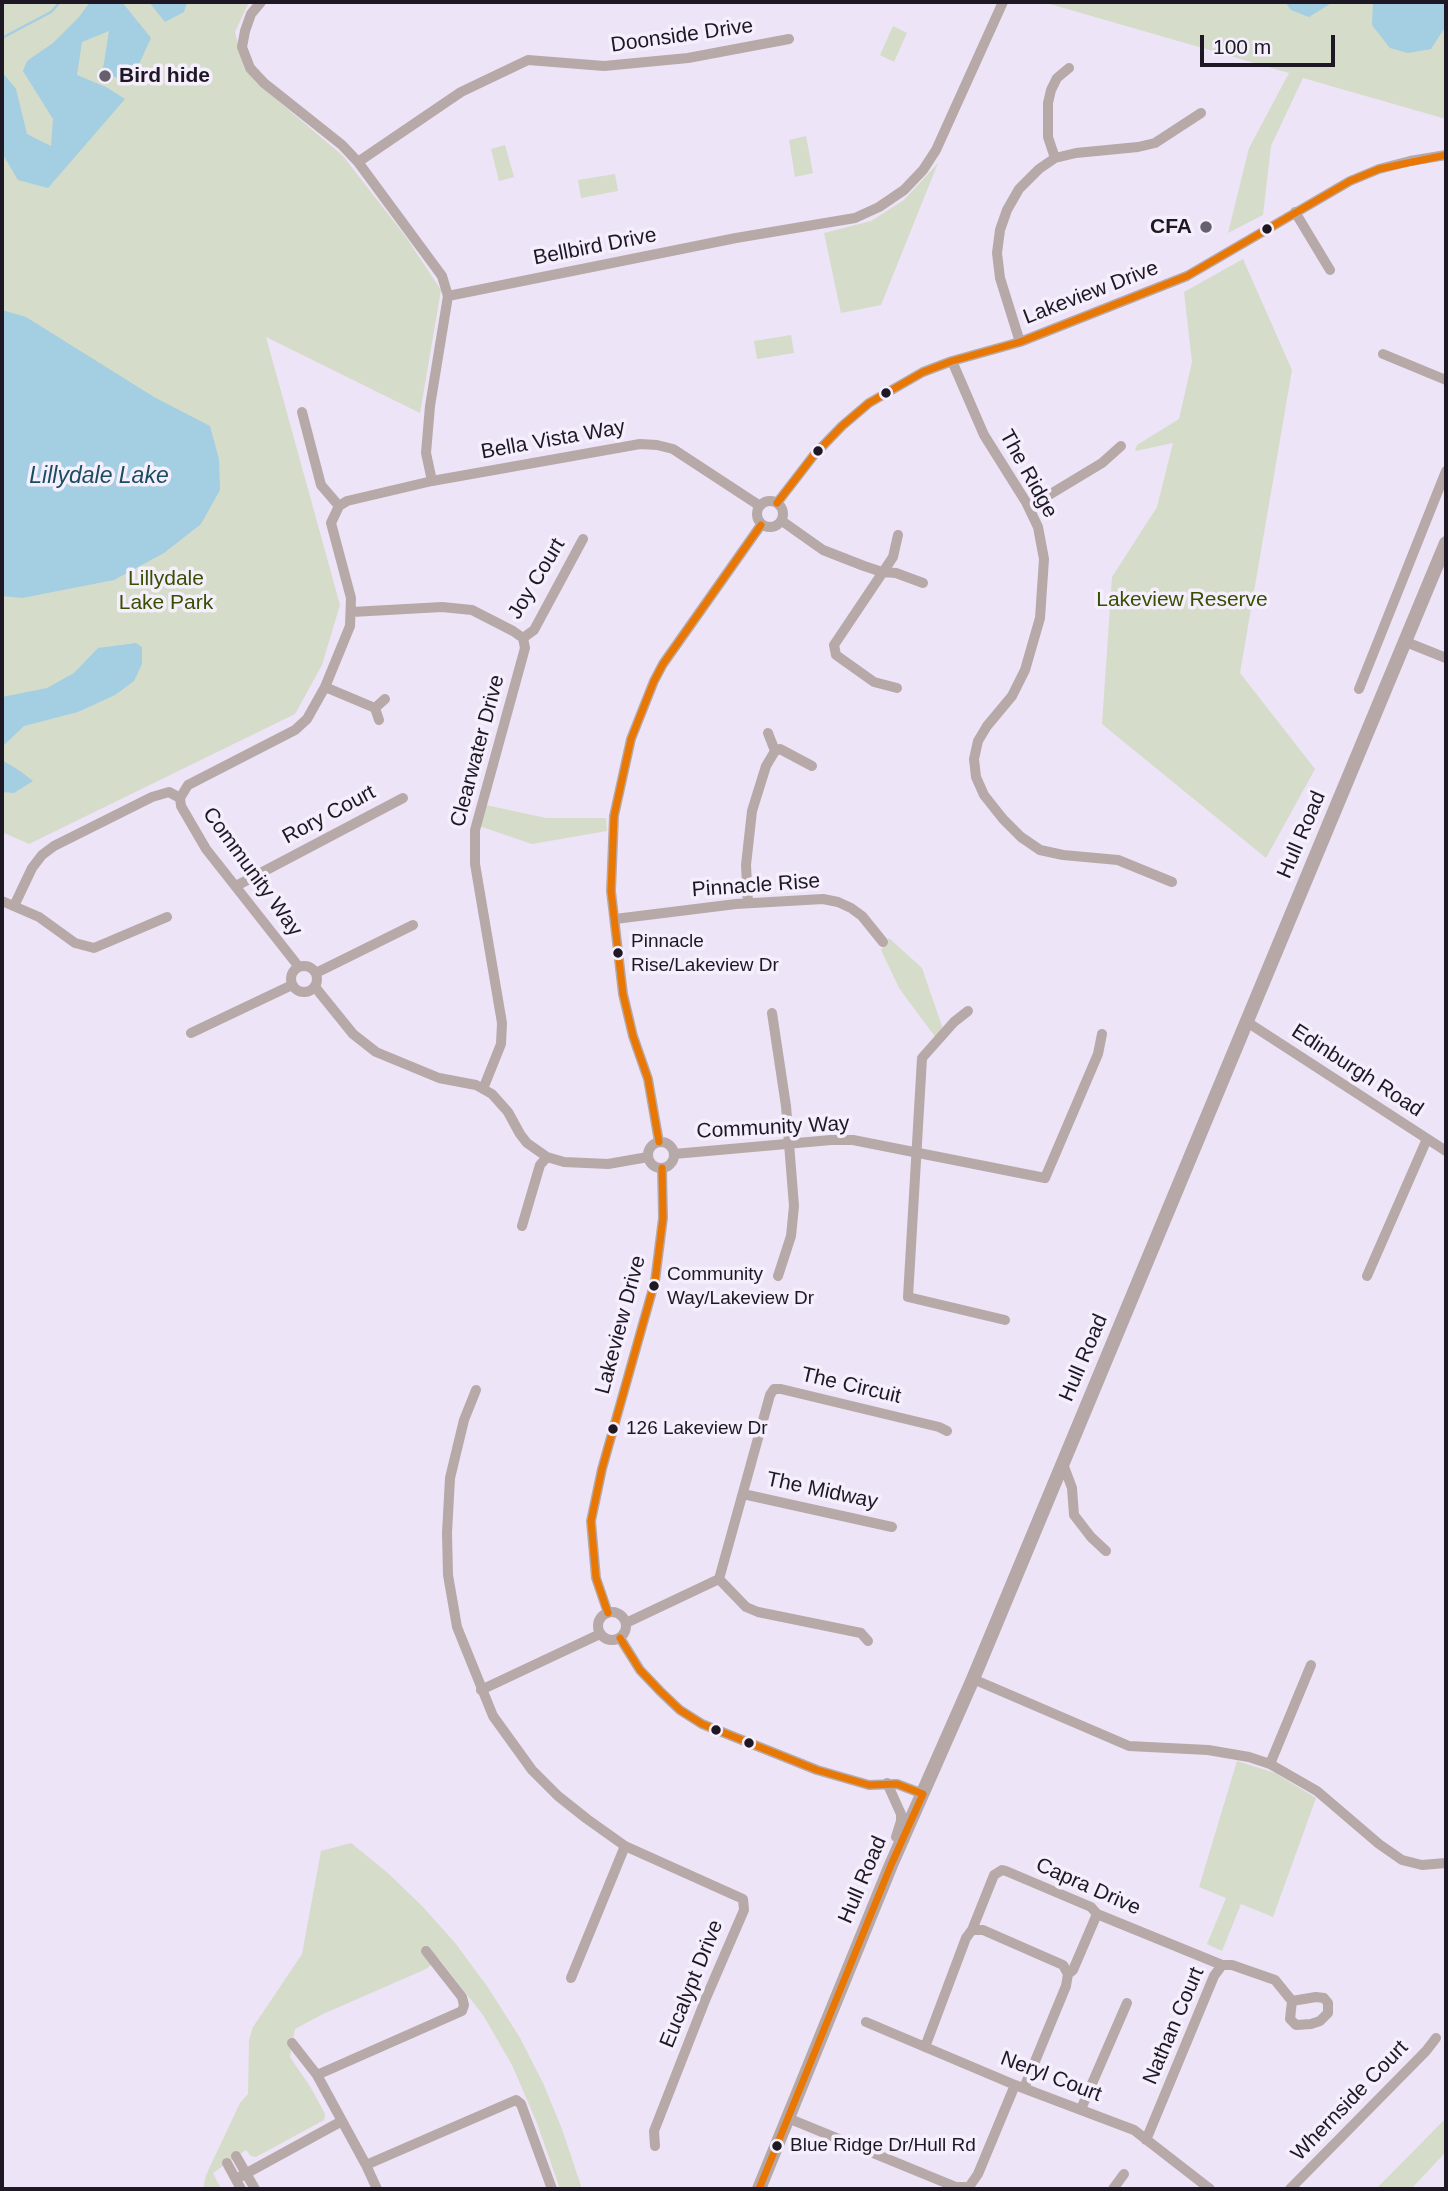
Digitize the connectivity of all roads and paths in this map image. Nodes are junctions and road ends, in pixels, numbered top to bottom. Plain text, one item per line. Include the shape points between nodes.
1 (261, 2) edge
2 (1003, 2) edge
3 (789, 40) dead end
4 (1069, 68) dead end
5 (1201, 113) dead end
6 (1446, 155) edge
7 (1055, 158) junction
8 (358, 162) junction
9 (1295, 212) junction
10 (1331, 270) dead end
11 (448, 296) junction
12 (1020, 342) junction
13 (1383, 354) dead end
14 (952, 361) junction
15 (1446, 380) edge
16 (302, 412) dead end
17 (1121, 446) dead end
18 (1446, 471) edge
19 (432, 481) junction
20 (777, 503) junction
21 (339, 506) junction
22 (760, 506) junction
23 (1029, 508) junction
24 (782, 521) junction
25 (761, 524) junction
26 (898, 535) dead end
27 (583, 539) dead end
28 (1446, 543) edge
29 (882, 572) junction
30 (923, 583) dead end
31 (352, 612) junction
32 (523, 638) junction
33 (1406, 642) junction
34 (1446, 658) edge
35 (326, 687) junction
36 (897, 688) dead end
37 (1359, 689) dead end
38 (385, 699) dead end
39 (375, 708) junction
40 (379, 720) dead end
41 (768, 733) dead end
42 (775, 751) junction
43 (812, 766) dead end
44 (180, 797) junction
45 (403, 799) dead end
46 (1172, 882) dead end
47 (236, 886) junction
48 (2, 901) edge
49 (748, 903) junction
50 (14, 906) junction
51 (167, 917) dead end
52 (615, 919) junction
53 (413, 925) dead end
54 (883, 942) dead end
55 (299, 967) junction
56 (316, 973) junction
57 (292, 985) junction
58 (315, 987) junction
59 (968, 1010) dead end
60 (772, 1013) dead end
61 (1247, 1022) junction
62 (191, 1033) dead end
63 (1102, 1034) dead end
64 (483, 1089) junction
65 (1427, 1139) junction
66 (659, 1142) junction
67 (789, 1143) junction
68 (1446, 1151) edge
69 (674, 1153) junction
70 (916, 1154) junction
71 (547, 1157) junction
72 (648, 1157) junction
73 (662, 1168) junction
74 (522, 1226) dead end
75 (778, 1276) dead end
76 (1367, 1276) dead end
77 (1005, 1320) dead end
78 (476, 1390) dead end
79 (947, 1431) dead end
80 (1063, 1464) junction
81 (743, 1494) junction
82 (892, 1527) dead end
83 (1106, 1551) dead end
84 (719, 1580) junction
85 (608, 1613) junction
86 (626, 1623) junction
87 (600, 1634) junction
88 (620, 1638) junction
89 (869, 1640) dead end
90 (1311, 1665) dead end
91 (973, 1679) junction
92 (481, 1690) junction
93 (1270, 1764) junction
94 (887, 1783) junction
95 (923, 1794) junction
96 (625, 1846) junction
97 (1446, 1863) edge
98 (891, 1865) junction
99 (1097, 1914) junction
100 (972, 1930) junction
101 (426, 1951) dead end
102 (1222, 1965) junction
103 (1069, 1974) junction
104 (571, 1978) dead end
105 (1292, 2001) dead end
106 (1127, 2003) dead end
107 (866, 2022) dead end
108 (1436, 2038) dead end
109 (292, 2043) dead end
110 (925, 2047) junction
111 (317, 2076) junction
112 (1019, 2087) junction
113 (1081, 2109) junction
114 (788, 2118) junction
115 (342, 2121) junction
116 (1146, 2140) junction
117 (655, 2146) dead end
118 (236, 2156) dead end
119 (227, 2163) dead end
120 (366, 2165) junction
121 (246, 2173) junction
122 (1124, 2174) dead end
123 (236, 2179) junction
124 (241, 2189) edge
125 (255, 2189) edge
126 (377, 2189) edge
127 (552, 2189) edge
128 (759, 2189) edge
129 (1114, 2189) edge
130 (1210, 2189) edge
131 (1290, 2189) edge

1 - 8 street via 245,31 243,47 250,68
2 - 11 street, Bellbird Drive via 936,150 904,190 880,207 855,218
3 - 8 street, Doonside Drive via 688,58 604,66 528,60 461,92
4 - 7 street via 1057,78 1048,103 1048,137
5 - 7 street via 1155,143
6 - 9 street, Lakeview Drive via 1379,169
7 - 12 street via 1019,189 1000,230 1000,278
8 - 11 street via 442,276
9 - 10 street
9 - 12 street, Lakeview Drive via 1188,276
11 - 19 street via 430,406 426,453
12 - 14 street, Lakeview Drive
13 - 15 street
14 - 20 street, Lakeview Drive via 869,403 814,455
14 - 23 street, The Ridge via 984,435
16 - 21 street via 321,485
17 - 23 street
18 - 37 street
19 - 21 street, Bella Vista Way
19 - 22 street, Bella Vista Way via 622,446 657,444 673,449
20 - 22 street via 768,501
20 - 24 street via 783,509
21 - 31 street via 331,523
22 - 25 street via 757,516
23 - 46 street, The Ridge via 1044,559 1040,618 1013,696 978,741 975,777 1003,819 1040,850 1118,860
24 - 25 street via 771,528
24 - 29 street via 823,550
25 - 52 street via 663,664 643,706 614,816 611,891
26 - 29 street via 893,557
27 - 32 street, Joy Court via 534,630
28 - 33 main road, Hull Road
29 - 30 street
29 - 36 street via 834,645 835,655 874,682
31 - 32 street via 472,610
31 - 35 street
32 - 64 street, Clearwater Drive via 521,665 475,830 475,864 502,1023 501,1044
33 - 34 street
33 - 61 main road, Hull Road
35 - 39 street
35 - 44 street via 295,730 188,785
38 - 39 street
39 - 40 street
41 - 42 street
42 - 43 street via 780,749
42 - 49 street via 758,786 750,820
44 - 47 street, Community Way via 197,836
44 - 50 street via 169,792 152,797 54,846 32,867
45 - 47 street, Rory Court
47 - 55 street, Community Way
48 - 50 street
49 - 52 street, Pinnacle Rise
49 - 54 street, Pinnacle Rise via 838,902 862,916
50 - 51 street via 39,917 75,943 94,948
52 - 66 street via 625,1005 648,1079
53 - 56 street
55 - 56 street
55 - 57 street via 293,971
56 - 58 street
57 - 58 street via 308,992
57 - 62 street
58 - 64 street via 353,1034 376,1052 439,1079
59 - 70 street via 922,1058
60 - 67 street
61 - 65 street, Edinburgh Road
61 - 80 main road, Hull Road
63 - 70 street, Community Way via 1098,1054 1045,1178
64 - 71 street via 500,1102 527,1143
65 - 68 street, Edinburgh Road
65 - 76 street
66 - 69 street via 670,1145
66 - 72 street via 650,1147
67 - 69 street, Community Way
67 - 70 street, Community Way via 853,1140
67 - 75 street via 794,1206 791,1236
69 - 73 street via 671,1163
70 - 77 street via 908,1297
71 - 72 street via 608,1164
71 - 74 street via 540,1166
72 - 73 street
73 - 85 street, Lakeview Drive via 663,1218 655,1281 602,1469 592,1521 596,1578
78 - 92 street, Eucalypt Drive via 450,1478 447,1533 457,1627
79 - 81 street, The Circuit via 774,1389
80 - 83 street via 1072,1488 1074,1515
80 - 91 main road, Hull Road
81 - 82 street, The Midway
81 - 84 street, The Circuit
84 - 86 street
84 - 89 street via 746,1607 758,1612 861,1633
85 - 86 street via 621,1615
85 - 87 street via 598,1622
86 - 88 street
87 - 88 street via 611,1641
87 - 92 street
88 - 94 street via 653,1684 702,1724 817,1770 869,1785
90 - 93 street
91 - 93 street via 1129,1746 1208,1750
91 - 95 main road, Hull Road
92 - 96 street, Eucalypt Drive via 493,1716 533,1770 558,1797
93 - 97 street via 1317,1791 1402,1860 1422,1866
94 - 95 street
94 - 98 street via 901,1821
95 - 98 main road, Hull Road
96 - 104 street
96 - 117 street, Eucalypt Drive via 743,1899 744,1910 654,2132
98 - 114 main road, Hull Road
99 - 100 street, Capra Drive via 1091,1907 1002,1870 992,1880
99 - 102 street, Capra Drive
99 - 103 street
100 - 103 street via 983,1930 1063,1965
100 - 110 street
101 - 111 street via 462,1997 462,2011
102 - 105 street, Nathan Court via 1275,1980
102 - 116 street, Nathan Court
103 - 112 street
106 - 113 street
107 - 110 street, Neryl Court
108 - 131 street, Whernside Court
109 - 111 street
110 - 112 street, Neryl Court
111 - 115 street
112 - 113 street, Neryl Court
112 - 114 street via 969,2187 957,2187
113 - 116 street, Neryl Court
114 - 128 main road, Hull Road
115 - 120 street
115 - 121 street
116 - 130 street, Neryl Court
118 - 121 street
119 - 123 street
120 - 126 street
120 - 127 street via 516,2100
121 - 123 street
121 - 125 street
122 - 129 street
123 - 124 street

